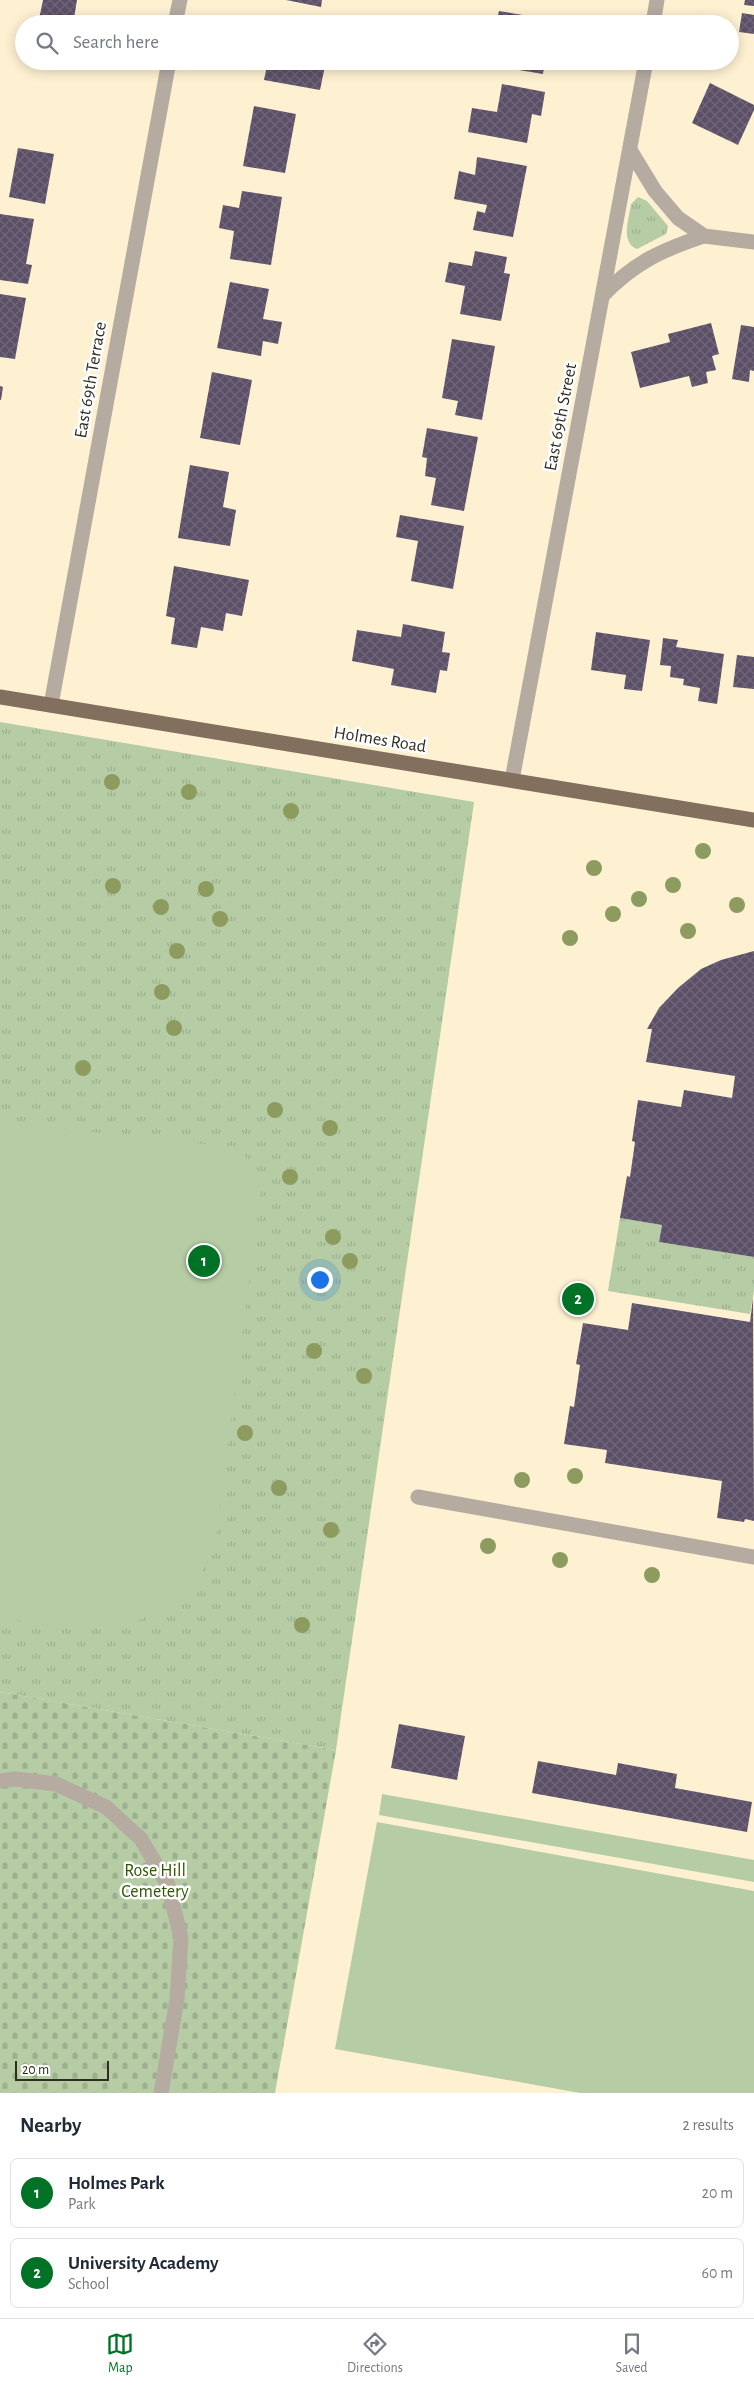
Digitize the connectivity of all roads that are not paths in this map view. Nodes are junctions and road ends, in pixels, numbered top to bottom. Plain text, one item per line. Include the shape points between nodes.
1 (180, 0) edge
2 (657, 0) edge
3 (178, 15) edge
4 (654, 15) edge
5 (167, 70) edge
6 (644, 70) edge
7 (630, 150) junction
8 (704, 236) junction
9 (754, 242) edge
10 (603, 295) junction
11 (0, 696) edge
12 (51, 705) junction
13 (512, 780) junction
14 (754, 820) edge
15 (418, 1497) dead end
16 (754, 1557) edge
17 (0, 1781) edge
18 (161, 2093) edge

1 - 3 street
2 - 4 street
5 - 12 street, East 69th Terrace
6 - 7 street, East 69th Street
7 - 8 street via 655,191 678,218
7 - 10 street, East 69th Street
8 - 9 street
8 - 10 street via 664,250 637,265
10 - 13 street, East 69th Street
11 - 12 main road, Holmes Road
12 - 13 main road, Holmes Road
13 - 14 main road, Holmes Road
15 - 16 street
17 - 18 street via 15,1779 56,1784 106,1806 141,1839 168,1885 180,1938 177,1999

